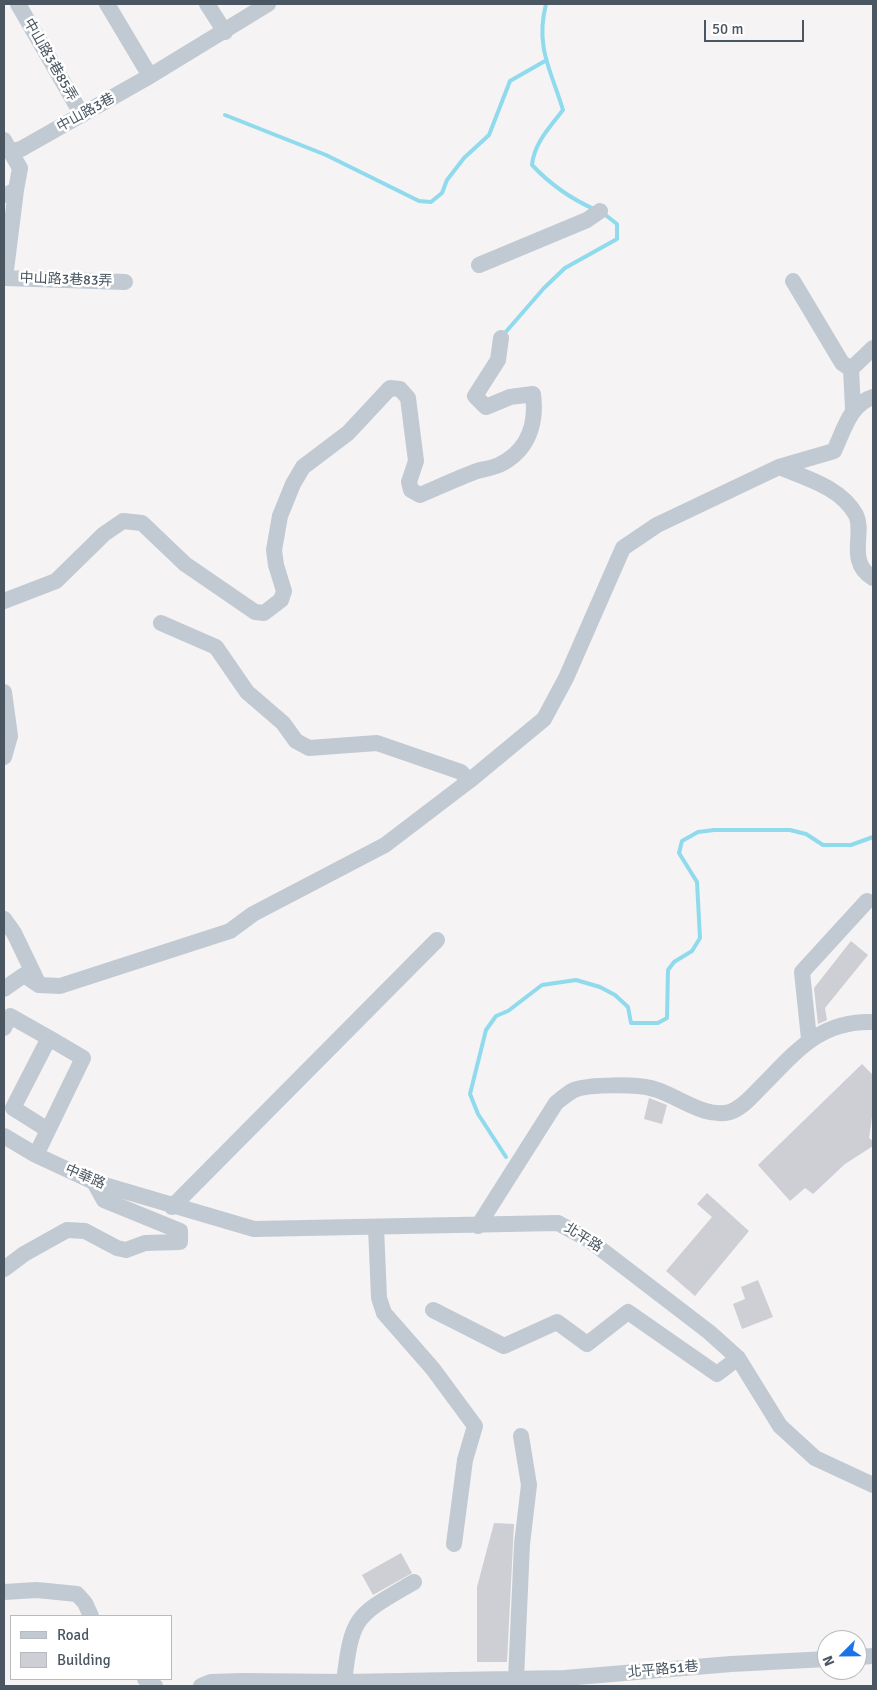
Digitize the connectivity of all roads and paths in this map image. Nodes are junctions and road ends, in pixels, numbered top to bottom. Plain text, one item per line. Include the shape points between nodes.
1 (18, 4) edge
2 (107, 4) edge
3 (207, 4) edge
4 (268, 4) edge
5 (225, 32) junction
6 (150, 76) junction
7 (82, 115) junction
8 (12, 147) edge
9 (10, 194) edge
10 (600, 211) dead end
11 (479, 265) dead end
12 (4, 280) edge
13 (793, 281) dead end
14 (125, 282) dead end
15 (501, 338) dead end
16 (873, 348) edge
17 (851, 369) junction
18 (873, 397) edge
19 (853, 409) junction
20 (779, 467) junction
21 (873, 578) edge
22 (4, 601) edge
23 (160, 623) dead end
24 (4, 692) edge
25 (4, 756) edge
26 (469, 781) junction
27 (867, 901) dead end
28 (4, 919) edge
29 (437, 940) dead end
30 (39, 985) junction
31 (4, 989) edge
32 (873, 1022) edge
33 (4, 1028) edge
34 (49, 1038) junction
35 (809, 1039) junction
36 (8, 1105) edge
37 (48, 1130) junction
38 (4, 1136) edge
39 (36, 1155) junction
40 (94, 1182) junction
41 (172, 1207) junction
42 (478, 1226) junction
43 (376, 1227) junction
44 (4, 1269) edge
45 (433, 1310) dead end
46 (738, 1358) junction
47 (521, 1436) dead end
48 (873, 1485) edge
49 (454, 1544) dead end
50 (414, 1582) dead end
51 (4, 1592) edge
52 (91, 1615) edge
53 (817, 1660) edge
54 (516, 1679) junction
55 (344, 1682) junction
56 (201, 1686) edge

1 - 7 street, 中山路3巷85弄
2 - 6 street
3 - 5 street
4 - 5 street, 中山路3巷
5 - 6 street, 中山路3巷
6 - 7 street, 中山路3巷
7 - 8 street, 中山路3巷
8 - 9 street, 中山路3巷83弄 via 20,168
9 - 12 street, 中山路3巷83弄
10 - 11 street via 587,220
12 - 14 street, 中山路3巷83弄
13 - 17 street via 842,363
15 - 22 street via 498,360 475,396 486,407 510,396 533,394 532,430 515,455 498,465 420,495 411,490 409,482 416,461 408,398 400,389 390,388 348,433 303,467 293,484 280,516 274,550 284,590 281,600 264,613 255,612 185,564 142,523 123,521 104,534 56,581
16 - 17 street
17 - 19 street
18 - 19 street
19 - 20 street via 834,451
20 - 21 street via 836,492 857,516 858,554 864,573
20 - 26 street via 656,525 624,548 566,678 544,718
23 - 26 street via 216,647 247,692 283,723 296,741 310,748 377,743 461,772
24 - 25 street via 10,736
26 - 30 street via 385,845 253,914 230,931 60,986
27 - 35 street via 802,972
28 - 30 street
29 - 41 street
30 - 31 street via 24,975
32 - 35 street via 846,1023
33 - 34 street via 10,1016
34 - 36 street
34 - 37 street via 83,1058
35 - 42 street via 744,1104 728,1112 713,1112 654,1088 588,1086 574,1090 556,1103
36 - 37 street
37 - 39 street
38 - 39 street, 中華路
39 - 40 street, 中華路
40 - 41 street, 中華路
40 - 44 street via 104,1200 180,1231 180,1242 145,1243 126,1250 85,1231 67,1230
41 - 43 street, 北平路 via 254,1229
42 - 43 street, 北平路
42 - 46 street, 北平路 via 558,1223 589,1240
43 - 49 street via 380,1298 384,1313 433,1369 475,1426 465,1460
45 - 46 street via 504,1346 557,1322 587,1344 628,1312 716,1374
46 - 48 street, 北平路 via 780,1426 815,1458
47 - 54 street via 529,1485 522,1544
50 - 55 street via 368,1609 356,1622 349,1642
51 - 52 street via 37,1590 77,1594
53 - 54 street, 北平路51巷
54 - 55 street, 北平路51巷
55 - 56 street, 北平路51巷 via 243,1681 211,1682

